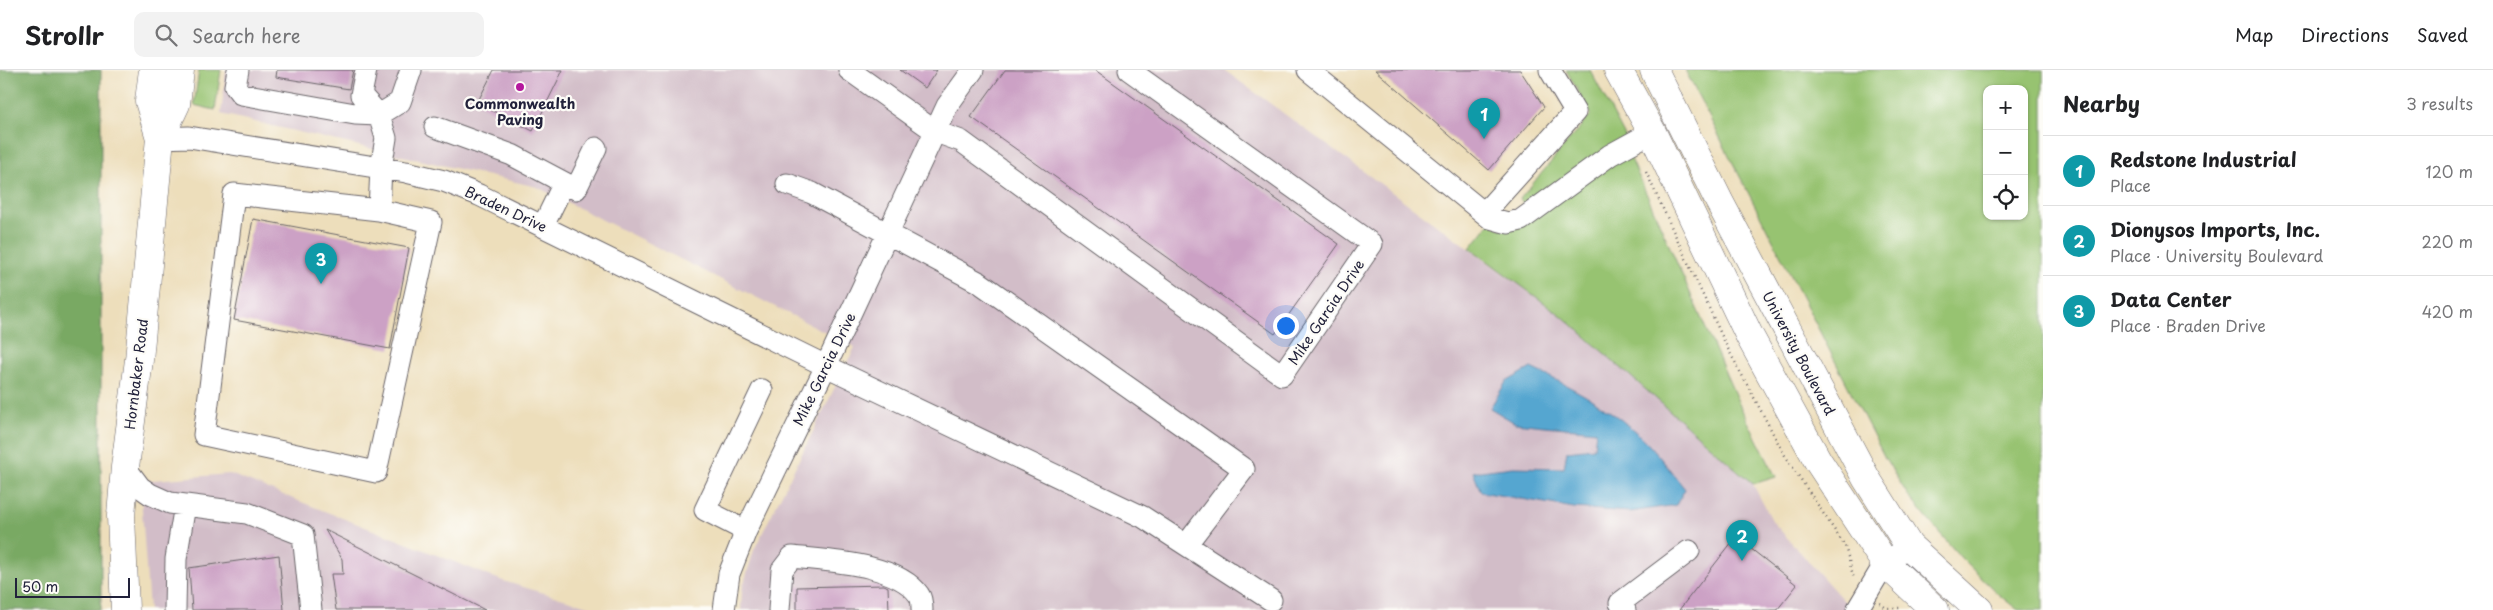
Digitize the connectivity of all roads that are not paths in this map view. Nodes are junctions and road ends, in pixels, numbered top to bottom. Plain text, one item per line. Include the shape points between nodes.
1 (153, 70) edge
2 (180, 70) edge
3 (238, 70) edge
4 (366, 70) edge
5 (411, 70) edge
6 (850, 70) edge
7 (973, 70) edge
8 (1129, 70) edge
9 (1308, 70) edge
10 (1550, 70) edge
11 (1618, 70) edge
12 (1654, 70) edge
13 (379, 115) junction
14 (434, 127) dead end
15 (936, 132) junction
16 (1652, 132) junction
17 (160, 138) junction
18 (596, 148) dead end
19 (381, 168) junction
20 (564, 183) junction
21 (786, 184) dead end
22 (379, 210) junction
23 (1484, 213) junction
24 (543, 226) junction
25 (889, 232) junction
26 (826, 366) junction
27 (762, 390) dead end
28 (125, 467) junction
29 (185, 505) junction
30 (746, 530) junction
31 (1186, 545) junction
32 (1909, 546) junction
33 (1689, 551) dead end
34 (1885, 563) junction
35 (1271, 600) dead end
36 (124, 610) edge
37 (175, 610) edge
38 (311, 610) edge
39 (724, 610) edge
40 (779, 610) edge
41 (922, 610) edge
42 (1625, 610) edge
43 (1857, 610) edge
44 (1935, 610) edge
45 (1979, 610) edge

1 - 17 main road, Hornbaker Road via 149,102
2 - 17 main road, Hornbaker Road via 176,104
3 - 13 street via 235,86 241,94 355,114
4 - 13 street via 361,95
5 - 13 street via 400,102
6 - 15 street, Mike Garcia Drive
7 - 15 street, Mike Garcia Drive via 947,106
8 - 15 street, Mike Garcia Drive via 1372,244 1282,375 960,140
9 - 23 street
10 - 23 street via 1575,112
11 - 16 main road
12 - 32 main road, University Boulevard via 1788,333 1866,478
13 - 19 street via 386,138
14 - 20 street via 512,155
15 - 25 street, Mike Garcia Drive
16 - 23 street via 1610,155 1521,220 1501,223
16 - 34 main road via 1749,335 1818,461
17 - 19 street, Braden Drive via 189,137
17 - 28 main road, Hornbaker Road via 139,360
18 - 20 street via 576,189
19 - 22 street
19 - 24 street, Braden Drive via 444,181 479,194
20 - 24 street
21 - 25 street via 812,192
22 - 22 street via 234,194 204,435 376,472 431,222
24 - 26 street, Braden Drive
25 - 26 street, Mike Garcia Drive
25 - 31 street via 980,282 1244,469
26 - 30 street, Mike Garcia Drive
26 - 31 street, Braden Drive via 1143,518
27 - 30 street via 705,510
28 - 29 street via 140,487 150,494 170,503
28 - 36 main road, Hornbaker Road via 121,516
29 - 37 street via 176,559
29 - 38 street via 247,512 303,536
30 - 39 street, Mike Garcia Drive via 729,574
31 - 35 street, Braden Drive
32 - 34 street
32 - 45 main road, University Boulevard
33 - 42 street via 1620,603
34 - 43 street
34 - 44 main road
40 - 41 street via 782,570 792,557 862,565 902,580 920,596

